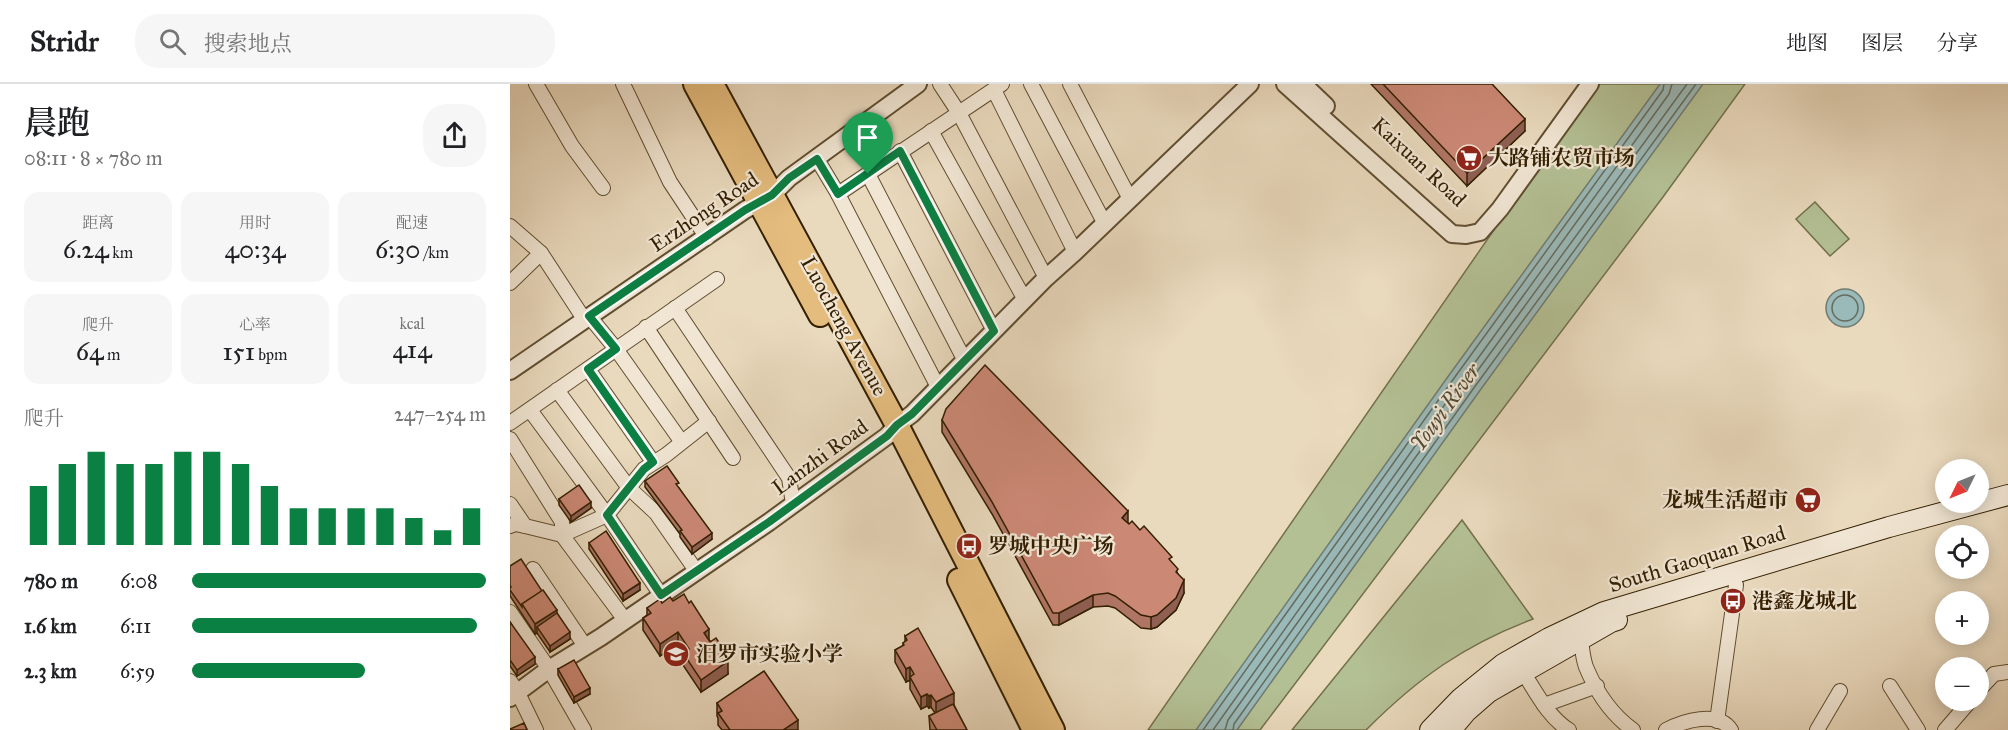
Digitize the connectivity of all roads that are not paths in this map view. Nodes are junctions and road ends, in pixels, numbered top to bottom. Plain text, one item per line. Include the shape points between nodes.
1 (536, 84) edge
2 (623, 84) edge
3 (695, 84) edge
4 (712, 84) edge
5 (918, 84) edge
6 (940, 84) edge
7 (1031, 84) edge
8 (1070, 84) edge
9 (1250, 84) edge
10 (1285, 84) edge
11 (1303, 84) edge
12 (1590, 84) edge
13 (998, 87) edge
14 (959, 113) junction
15 (931, 131) junction
16 (900, 151) junction
17 (817, 159) junction
18 (868, 174) junction
19 (603, 188) dead end
20 (838, 194) junction
21 (765, 199) junction
22 (1130, 199) junction
23 (1105, 224) junction
24 (510, 226) edge
25 (1466, 234) junction
26 (707, 238) junction
27 (1075, 252) junction
28 (541, 254) junction
29 (1046, 278) junction
30 (717, 279) dead end
31 (510, 283) edge
32 (1025, 300) junction
33 (675, 308) junction
34 (587, 318) junction
35 (646, 327) junction
36 (994, 331) junction
37 (616, 349) junction
38 (965, 361) junction
39 (588, 369) junction
40 (510, 371) edge
41 (938, 387) junction
42 (557, 390) junction
43 (530, 410) junction
44 (709, 421) junction
45 (510, 423) edge
46 (892, 430) junction
47 (510, 439) edge
48 (681, 441) junction
49 (733, 458) dead end
50 (653, 462) junction
51 (629, 488) junction
52 (2008, 495) edge
53 (510, 504) edge
54 (793, 504) junction
55 (2008, 508) edge
56 (607, 515) junction
57 (510, 526) edge
58 (525, 526) junction
59 (562, 535) junction
60 (533, 569) dead end
61 (697, 572) junction
62 (1736, 585) junction
63 (661, 595) junction
64 (510, 612) edge
65 (624, 620) junction
66 (1581, 640) junction
67 (585, 646) junction
68 (549, 669) junction
69 (1523, 672) junction
70 (2008, 672) edge
71 (1989, 680) edge
72 (1597, 686) junction
73 (1890, 686) dead end
74 (513, 691) edge
75 (1840, 691) dead end
76 (1544, 705) junction
77 (1961, 711) edge
78 (1717, 721) junction
79 (536, 730) edge
80 (584, 730) edge
81 (1034, 730) edge
82 (1053, 730) edge
83 (1430, 730) edge
84 (1451, 730) edge
85 (1569, 730) edge
86 (1634, 730) edge
87 (1666, 730) edge
88 (1731, 730) edge
89 (1817, 730) edge
90 (1918, 730) edge
91 (1945, 730) edge

1 - 19 street
2 - 26 street via 670,182
3 - 21 highway, Luocheng Avenue
4 - 21 highway, Luocheng Avenue
5 - 17 street, Erzhong Road
6 - 14 street
7 - 23 street
8 - 22 street
9 - 22 street, Lanzhi Road
10 - 25 street via 1452,234
11 - 25 street, Kaixuan Road
12 - 25 street, Kaixuan Road via 1500,209 1480,232
13 - 14 street
13 - 27 street
14 - 15 street
14 - 29 street
15 - 16 street
15 - 32 street
16 - 18 street
16 - 36 street
17 - 20 street
17 - 21 street, Erzhong Road
18 - 20 street
18 - 38 street
20 - 41 street
21 - 26 street, Erzhong Road
21 - 46 highway, Luocheng Avenue
22 - 23 street, Lanzhi Road
23 - 27 street, Lanzhi Road
24 - 28 street
26 - 34 street, Erzhong Road
27 - 29 street, Lanzhi Road
28 - 31 street
28 - 34 street
29 - 32 street, Lanzhi Road
30 - 33 street
32 - 36 street, Lanzhi Road
33 - 35 street
33 - 54 street via 789,478
34 - 37 street
34 - 40 street, Erzhong Road
35 - 37 street
35 - 44 street
36 - 38 street, Lanzhi Road
37 - 39 street
37 - 48 street
38 - 41 street, Lanzhi Road
39 - 42 street
39 - 50 street
41 - 46 street, Lanzhi Road
42 - 43 street
42 - 51 street
43 - 45 street
43 - 56 street
44 - 48 street
44 - 49 street
46 - 54 street, Lanzhi Road
46 - 81 highway, Luocheng Avenue
46 - 82 highway, Luocheng Avenue
47 - 59 street via 562,522
48 - 50 street
50 - 51 street
51 - 56 street
51 - 61 street via 656,513
52 - 83 main road, South Gaoquan Road via 1604,612 1503,664
53 - 58 street
54 - 61 street, Lanzhi Road
55 - 62 main road, South Gaoquan Road
56 - 59 street
56 - 63 street
57 - 58 street
58 - 59 street
59 - 65 street
60 - 67 street
61 - 63 street, Lanzhi Road
62 - 66 main road, South Gaoquan Road via 1611,622
62 - 78 street
63 - 65 street, Lanzhi Road
64 - 68 street
65 - 67 street, Lanzhi Road
66 - 69 main road, South Gaoquan Road
66 - 72 street via 1586,666
67 - 68 street, Lanzhi Road
68 - 74 street, Lanzhi Road
68 - 80 street
69 - 76 street
69 - 84 main road, South Gaoquan Road via 1489,692
70 - 71 street via 1994,674
72 - 76 street
72 - 86 street via 1606,704
73 - 90 street
74 - 79 street
75 - 89 street
76 - 85 street
77 - 91 street
78 - 87 street via 1698,718
78 - 88 street

